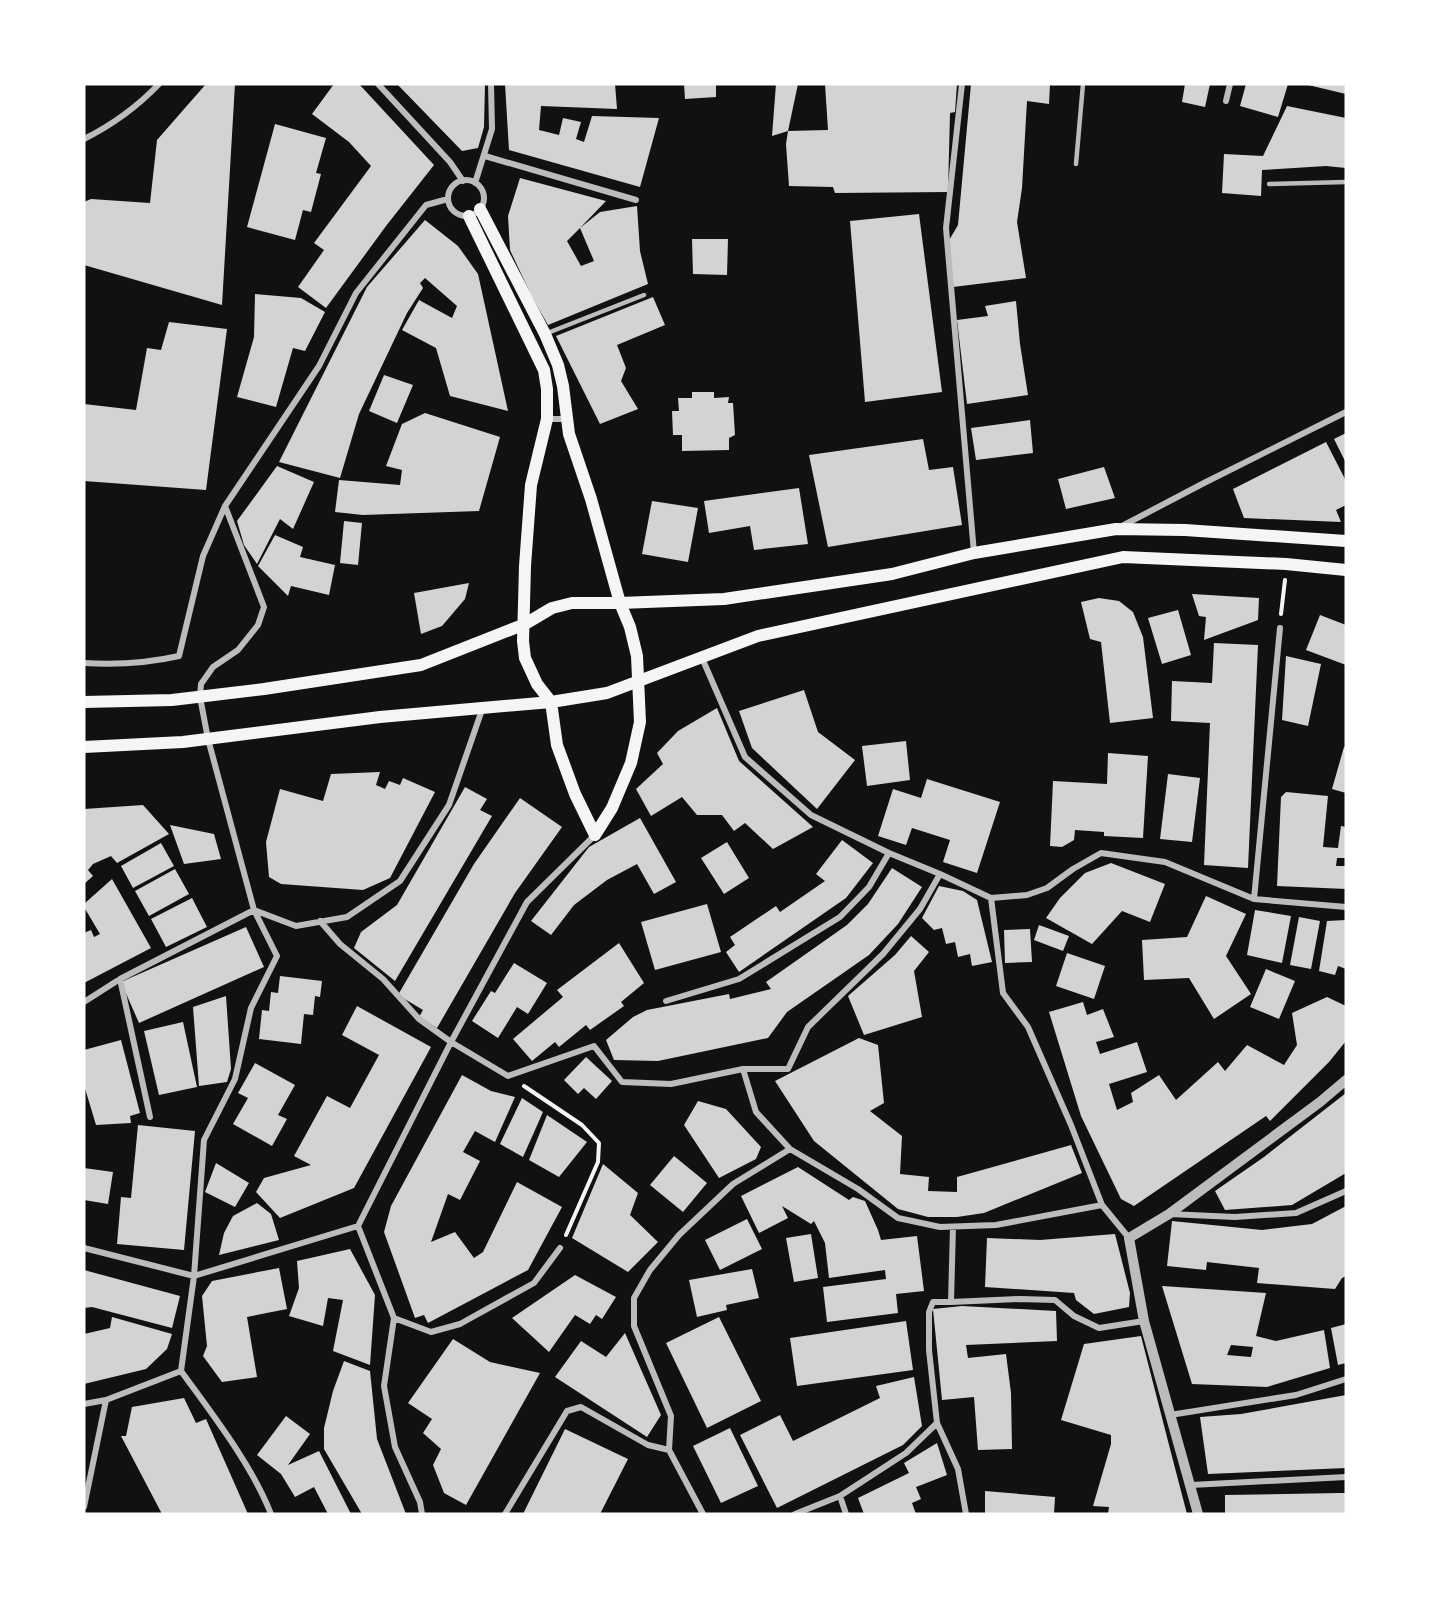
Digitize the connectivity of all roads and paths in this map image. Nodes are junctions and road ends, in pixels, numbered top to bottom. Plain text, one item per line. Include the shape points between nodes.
1 (159, 84) edge
2 (378, 84) edge
3 (491, 84) edge
4 (962, 84) edge
5 (1083, 84) edge
6 (1230, 84) edge
7 (1226, 101) dead end
8 (84, 139) edge
9 (485, 156) junction
10 (1076, 164) dead end
11 (463, 181) junction
12 (1346, 182) edge
13 (475, 183) junction
14 (1269, 184) dead end
15 (448, 199) junction
16 (636, 200) dead end
17 (480, 209) junction
18 (469, 216) junction
19 (644, 295) dead end
20 (545, 334) junction
21 (1346, 412) edge
22 (547, 419) junction
23 (567, 419) junction
24 (225, 506) junction
25 (1116, 529) junction
26 (1346, 541) edge
27 (974, 553) junction
28 (1286, 564) junction
29 (1346, 570) edge
30 (620, 603) junction
31 (525, 624) junction
32 (1280, 628) joint
33 (702, 658) junction
34 (84, 663) edge
35 (637, 680) junction
36 (84, 702) edge
37 (550, 702) junction
38 (483, 707) junction
39 (84, 747) edge
40 (595, 835) junction
41 (889, 853) junction
42 (940, 874) junction
43 (991, 898) junction
44 (1254, 899) junction
45 (1346, 907) edge
46 (254, 910) junction
47 (320, 921) junction
48 (120, 979) junction
49 (666, 1001) dead end
50 (84, 1002) edge
51 (451, 1042) junction
52 (744, 1069) junction
53 (508, 1076) junction
54 (1346, 1080) edge
55 (150, 1117) dead end
56 (790, 1149) junction
57 (1346, 1191) edge
58 (1102, 1205) junction
59 (1169, 1214) junction
60 (358, 1226) junction
61 (953, 1227) junction
62 (1129, 1238) junction
63 (84, 1248) edge
64 (560, 1248) joint
65 (194, 1276) junction
66 (951, 1302) junction
67 (394, 1318) junction
68 (1144, 1321) junction
69 (181, 1371) junction
70 (1346, 1379) edge
71 (106, 1400) junction
72 (84, 1404) edge
73 (1169, 1415) junction
74 (936, 1423) junction
75 (669, 1450) junction
76 (1346, 1477) edge
77 (1191, 1485) junction
78 (840, 1496) junction
79 (84, 1507) edge
80 (271, 1514) edge
81 (422, 1514) edge
82 (505, 1514) edge
83 (703, 1514) edge
84 (795, 1514) edge
85 (846, 1514) edge
86 (966, 1514) edge
87 (1198, 1514) edge

1 - 8 street via 137,105
2 - 11 street
3 - 9 street via 492,129
4 - 27 street via 946,228
5 - 10 lane
6 - 7 street
9 - 13 street
9 - 16 street
11 - 13 street
11 - 15 street via 452,187
12 - 14 lane
13 - 17 street via 483,193
15 - 18 street via 458,214
15 - 24 street via 426,205 356,293 319,366
17 - 18 street
17 - 20 main road
18 - 22 main road via 544,370
19 - 20 lane
20 - 23 main road via 558,365
21 - 25 street
22 - 23 street
22 - 31 main road via 531,485
23 - 30 main road
24 - 34 street via 203,556 179,656 151,662
24 - 46 street via 264,608 258,625 238,650 213,667 201,684 200,697
25 - 26 main road
25 - 27 main road
27 - 30 main road via 892,574 724,599
28 - 29 main road
28 - 32 path
28 - 33 main road via 1123,557 758,636
30 - 31 main road via 572,603 552,608
30 - 35 main road via 637,656
31 - 36 main road via 421,665 172,700
31 - 37 main road via 525,658
32 - 44 street
33 - 35 main road
33 - 41 street via 745,757 811,815
35 - 37 main road via 607,693
35 - 40 main road via 640,722 631,763 612,808
37 - 38 main road
37 - 40 main road via 557,745
38 - 39 main road via 183,742
38 - 47 street via 449,805 400,881 347,917
40 - 51 street via 527,902
41 - 42 street
41 - 49 street via 870,887 840,917 739,979
42 - 43 street
42 - 52 street via 920,909 883,954 808,1027 788,1069
43 - 44 street via 1027,895 1047,888 1101,853 1165,862
43 - 58 street via 1003,993 1028,1026
44 - 45 street
46 - 47 street via 296,926
46 - 48 street
46 - 65 street via 277,956 251,1008 235,1079 204,1140
47 - 51 street via 340,944 383,979 419,1019
48 - 50 street
48 - 55 street
51 - 53 street
51 - 60 street
52 - 53 street via 671,1084 622,1082 594,1046
52 - 56 street via 756,1112
53 - 64 path via 582,1125 599,1143 598,1162
54 - 59 street
56 - 61 street via 898,1218
56 - 75 street via 733,1184 687,1227 650,1270 634,1298 634,1326 671,1416
57 - 59 street via 1296,1213 1235,1217
58 - 61 street via 996,1225
58 - 62 street
59 - 62 street
60 - 65 street
60 - 67 street
61 - 66 street
62 - 68 street
63 - 65 street
64 - 67 street via 534,1283 460,1324 431,1332
65 - 69 street
66 - 68 street via 1055,1300 1074,1316 1099,1328
66 - 74 street via 933,1302 928,1312
67 - 81 street via 384,1386 395,1447
68 - 73 street
69 - 71 street
69 - 80 street via 263,1493
70 - 73 street via 1296,1395
71 - 72 street
71 - 79 street
73 - 77 street
74 - 78 street via 906,1454
74 - 86 street via 958,1469
75 - 82 street via 648,1445 580,1407 567,1411
75 - 83 street
76 - 77 street
77 - 87 street
78 - 84 street
78 - 85 street

